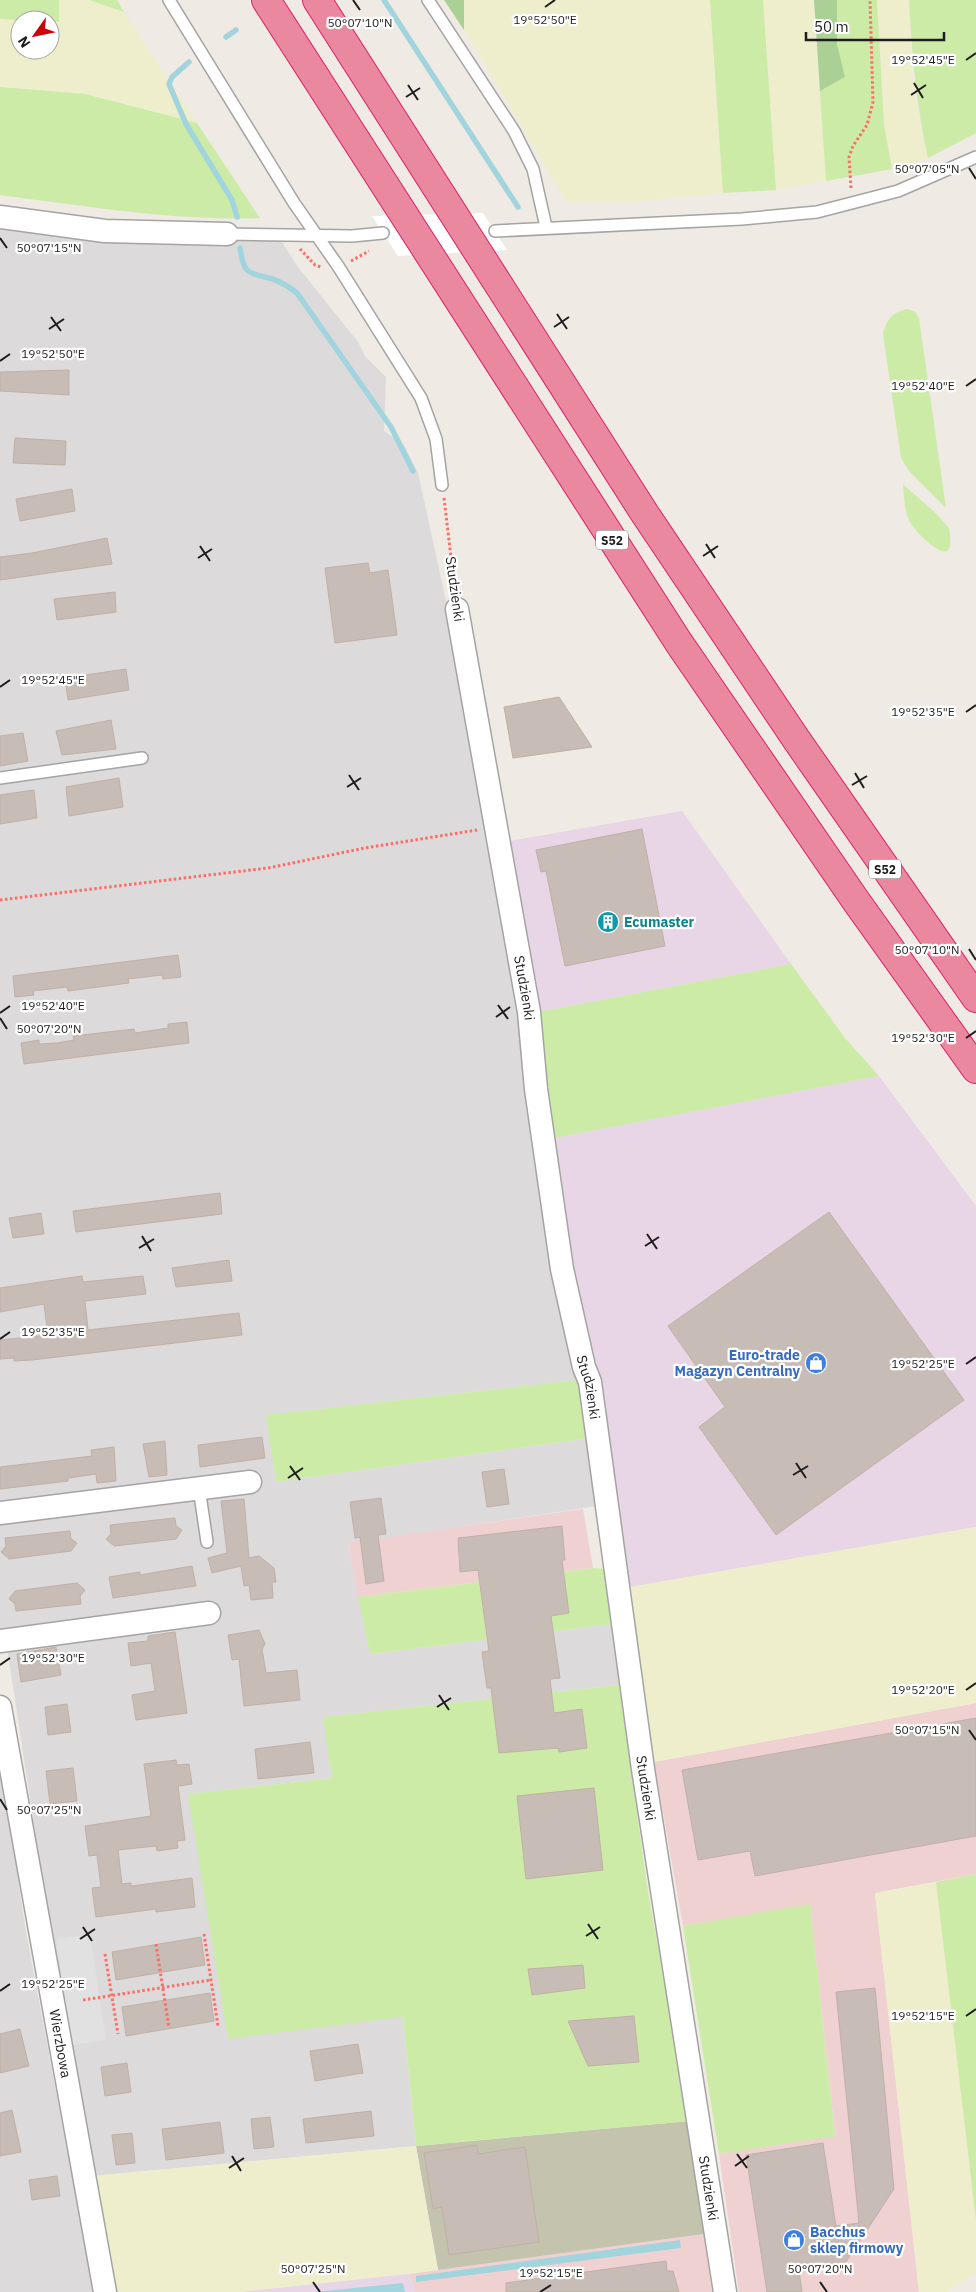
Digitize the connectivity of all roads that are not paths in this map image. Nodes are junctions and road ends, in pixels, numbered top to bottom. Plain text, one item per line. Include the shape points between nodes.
1 (170, 0) edge
2 (266, 0) edge
3 (316, 0) edge
4 (428, 0) edge
5 (976, 157) edge
6 (0, 217) edge
7 (546, 227) junction
8 (495, 231) dead end
9 (383, 233) dead end
10 (227, 234) joint
11 (317, 236) junction
12 (442, 484) road end
13 (457, 609) road end
14 (142, 758) dead end
15 (0, 778) edge
16 (976, 998) edge
17 (976, 1069) edge
18 (250, 1482) dead end
19 (199, 1488) junction
20 (0, 1513) edge
21 (207, 1542) dead end
22 (209, 1613) dead end
23 (0, 1641) edge
24 (0, 1707) edge
25 (105, 2292) edge
26 (725, 2292) edge

1 - 11 lane
2 - 17 highway, S52 via 678,643
3 - 16 highway, S52 via 645,514
4 - 7 lane via 525,152 533,169
5 - 7 lane via 898,191 817,212 742,219
6 - 10 street via 105,230
7 - 8 lane
9 - 11 lane
10 - 11 lane
11 - 12 lane via 421,398 436,439
13 - 26 street, Studzienki via 529,1012 536,1089 562,1269 590,1382 643,1769
14 - 15 lane
18 - 19 street
19 - 20 street
19 - 21 lane
22 - 23 street
24 - 25 street, Wierzbowa

